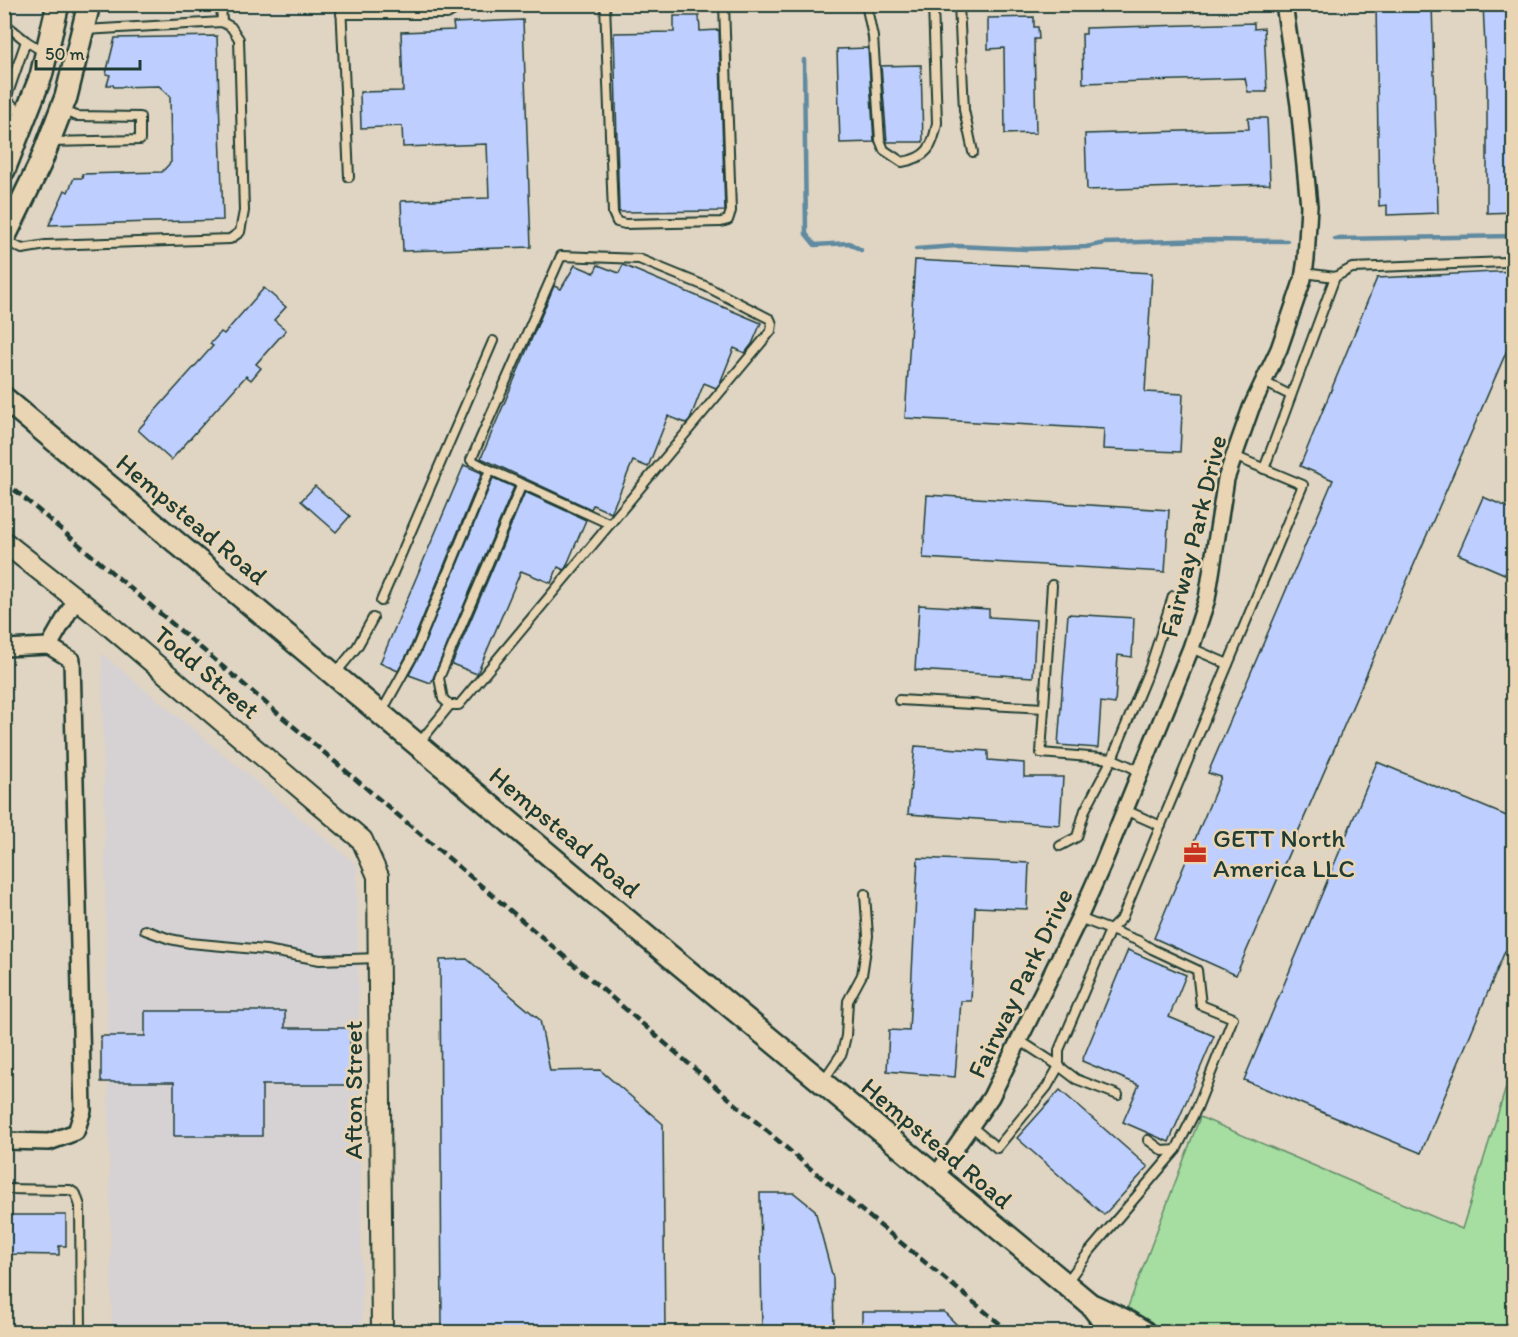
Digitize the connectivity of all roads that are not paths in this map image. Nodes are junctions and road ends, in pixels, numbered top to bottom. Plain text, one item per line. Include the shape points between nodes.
1 (58, 4) edge
2 (90, 4) edge
3 (221, 4) edge
4 (341, 4) edge
5 (455, 4) edge
6 (605, 4) edge
7 (724, 4) edge
8 (866, 4) edge
9 (933, 4) edge
10 (959, 4) edge
11 (1284, 4) edge
12 (341, 14) junction
13 (222, 22) junction
14 (4, 23) edge
15 (83, 30) junction
16 (26, 41) junction
17 (46, 53) junction
18 (61, 110) junction
19 (25, 117) junction
20 (49, 142) junction
21 (973, 152) dead end
22 (4, 170) edge
23 (349, 177) dead end
24 (4, 239) edge
25 (1506, 262) dead end
26 (1304, 273) junction
27 (1335, 277) junction
28 (493, 341) dead end
29 (1264, 382) junction
30 (1290, 395) junction
31 (4, 398) edge
32 (1234, 456) junction
33 (1264, 469) junction
34 (490, 470) junction
35 (522, 484) junction
36 (610, 524) junction
37 (4, 542) edge
38 (1052, 585) dead end
39 (1173, 596) dead end
40 (76, 598) junction
41 (381, 601) dead end
42 (373, 618) dead end
43 (49, 646) junction
44 (4, 648) edge
45 (1191, 648) junction
46 (1228, 664) junction
47 (336, 674) junction
48 (899, 700) dead end
49 (450, 705) junction
50 (1044, 708) junction
51 (381, 712) junction
52 (418, 743) junction
53 (1112, 759) junction
54 (1140, 771) junction
55 (1125, 810) junction
56 (1161, 826) junction
57 (1060, 846) dead end
58 (367, 850) joint
59 (865, 894) dead end
60 (1079, 918) junction
61 (145, 930) dead end
62 (1110, 930) junction
63 (380, 958) junction
64 (1019, 1040) junction
65 (1059, 1066) junction
66 (822, 1082) junction
67 (1118, 1095) dead end
68 (971, 1125) junction
69 (1148, 1140) dead end
70 (4, 1141) edge
71 (1176, 1150) junction
72 (935, 1177) junction
73 (4, 1189) edge
74 (1065, 1284) junction
75 (1091, 1305) junction
76 (81, 1332) edge
77 (382, 1332) edge
78 (1112, 1332) edge
79 (1144, 1332) edge

1 - 17 main road
2 - 15 main road
3 - 13 lane
4 - 12 lane
5 - 12 lane via 447,14
6 - 7 lane via 613,213 617,222 625,224 728,220 731,211
8 - 9 lane via 873,37 880,140 884,150 902,162 925,154 938,123
10 - 21 lane via 964,110
11 - 26 street, Fairway Park Drive via 1309,206
12 - 23 lane
13 - 15 lane
13 - 24 lane via 239,39 244,211 240,232 230,239 22,249
14 - 16 lane
15 - 18 main road
16 - 17 lane
16 - 19 lane via 6,99
17 - 19 main road
18 - 20 main road
18 - 20 lane via 77,116 140,117 140,140
19 - 22 main road
20 - 24 main road
25 - 27 lane via 1352,268
26 - 27 lane
26 - 29 street, Fairway Park Drive
27 - 30 lane
28 - 41 lane
29 - 30 lane
29 - 32 street, Fairway Park Drive
30 - 33 lane
31 - 47 main road, Hempstead Road
32 - 33 lane
32 - 45 street, Fairway Park Drive via 1226,479 1207,600
33 - 46 lane via 1303,485
34 - 35 lane
34 - 36 lane via 471,460 561,256 639,259 766,316 772,324 771,331
34 - 51 lane via 415,652
35 - 36 lane
35 - 49 lane via 439,678 443,699
36 - 49 lane via 459,705
37 - 40 street, Todd Street
38 - 50 lane
39 - 53 lane via 1150,667
40 - 43 street
40 - 58 street, Todd Street via 362,840
42 - 47 lane
43 - 44 street
43 - 70 street via 72,660 83,1110 76,1132 49,1142
45 - 46 lane
45 - 54 street, Fairway Park Drive
46 - 56 lane
47 - 51 main road, Hempstead Road
48 - 50 lane
49 - 52 lane
50 - 53 lane via 1041,753
51 - 52 main road, Hempstead Road
52 - 66 main road, Hempstead Road
53 - 54 lane
53 - 57 lane via 1085,810 1077,837
54 - 55 street, Fairway Park Drive
55 - 56 lane
55 - 60 street, Fairway Park Drive
56 - 62 lane via 1122,918
58 - 63 street, Afton Street via 378,876
59 - 66 lane via 868,936 862,975 849,1001 842,1053
60 - 62 lane
60 - 64 street, Fairway Park Drive
61 - 63 lane via 190,943 320,960
62 - 65 lane via 1059,1050
62 - 71 lane via 1197,970 1202,1005 1233,1018
63 - 77 street, Afton Street
64 - 65 lane
64 - 68 street, Fairway Park Drive via 991,1097
65 - 67 lane via 1076,1079
65 - 68 lane via 1047,1087 997,1148
66 - 72 main road, Hempstead Road
68 - 72 street, Fairway Park Drive
69 - 71 lane via 1163,1151
71 - 74 lane
72 - 74 main road, Hempstead Road
73 - 76 lane via 70,1190 78,1198
74 - 75 main road, Hempstead Road
75 - 78 main road, Hempstead Road
75 - 79 main road, Hempstead Road

